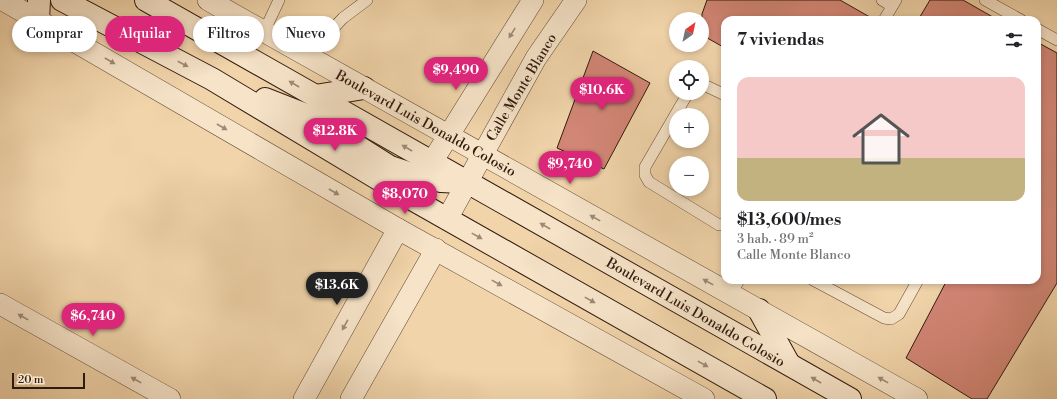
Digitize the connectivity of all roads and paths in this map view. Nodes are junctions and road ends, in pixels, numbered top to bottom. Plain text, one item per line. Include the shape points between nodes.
1 (3, 0) edge
2 (62, 0) edge
3 (146, 0) edge
4 (208, 0) edge
5 (279, 0) edge
6 (367, 0) edge
7 (532, 0) edge
8 (576, 0) edge
9 (882, 0) edge
10 (985, 0) edge
11 (894, 3) edge
12 (38, 10) edge
13 (236, 16) edge
14 (886, 16) edge
15 (1014, 16) edge
16 (1041, 31) edge
17 (264, 32) joint
18 (1057, 40) edge
19 (307, 56) junction
20 (212, 79) junction
21 (709, 87) edge
22 (364, 88) junction
23 (721, 92) edge
24 (315, 96) junction
25 (684, 100) edge
26 (448, 136) junction
27 (482, 154) junction
28 (427, 170) junction
29 (467, 182) junction
30 (412, 199) junction
31 (447, 219) junction
32 (721, 225) edge
33 (398, 230) junction
34 (436, 249) junction
35 (721, 280) edge
36 (820, 284) edge
37 (916, 284) edge
38 (735, 287) edge
39 (0, 304) edge
40 (759, 310) junction
41 (789, 364) junction
42 (170, 399) edge
43 (304, 399) edge
44 (351, 399) edge
45 (704, 399) edge
46 (765, 399) edge
47 (850, 399) edge
48 (916, 399) edge

1 - 12 street
2 -> 20 main road
24 -> 3 main road, Boulevard Luis Donaldo Colosio
4 - 13 street, Boulevard Luis Donaldo Colosio
5 - 17 lane
6 - 19 lane via 342,18
7 -> 26 street
8 - 27 street, Calle Monte Blanco via 536,58
9 - 11 lane
10 - 15 lane
11 - 14 lane
12 -> 33 street
16 - 18 lane
17 - 19 street, Boulevard Luis Donaldo Colosio
19 - 22 street, Boulevard Luis Donaldo Colosio
20 - 28 main road via 311,116 390,167
20 - 30 main road
21 - 23 lane
22 - 24 main road
22 - 26 street, Boulevard Luis Donaldo Colosio
28 -> 24 main road, Boulevard Luis Donaldo Colosio
25 - 32 lane via 645,167 645,175 649,182
26 - 27 street, Boulevard Luis Donaldo Colosio
26 - 28 street
27 - 29 street, Calle Monte Blanco
35 -> 27 street, Boulevard Luis Donaldo Colosio
28 - 29 main road, Boulevard Luis Donaldo Colosio
28 - 30 street
29 - 31 street, Calle Monte Blanco
41 -> 29 main road, Boulevard Luis Donaldo Colosio
30 - 31 main road
31 -> 46 main road
33 - 34 street
33 -> 43 street
34 - 44 street
34 -> 45 street
36 - 37 lane via 884,318 891,319 899,314
38 - 40 street, Boulevard Luis Donaldo Colosio
42 -> 39 street
40 - 41 main road
48 -> 40 street, Boulevard Luis Donaldo Colosio
47 -> 41 main road, Boulevard Luis Donaldo Colosio

